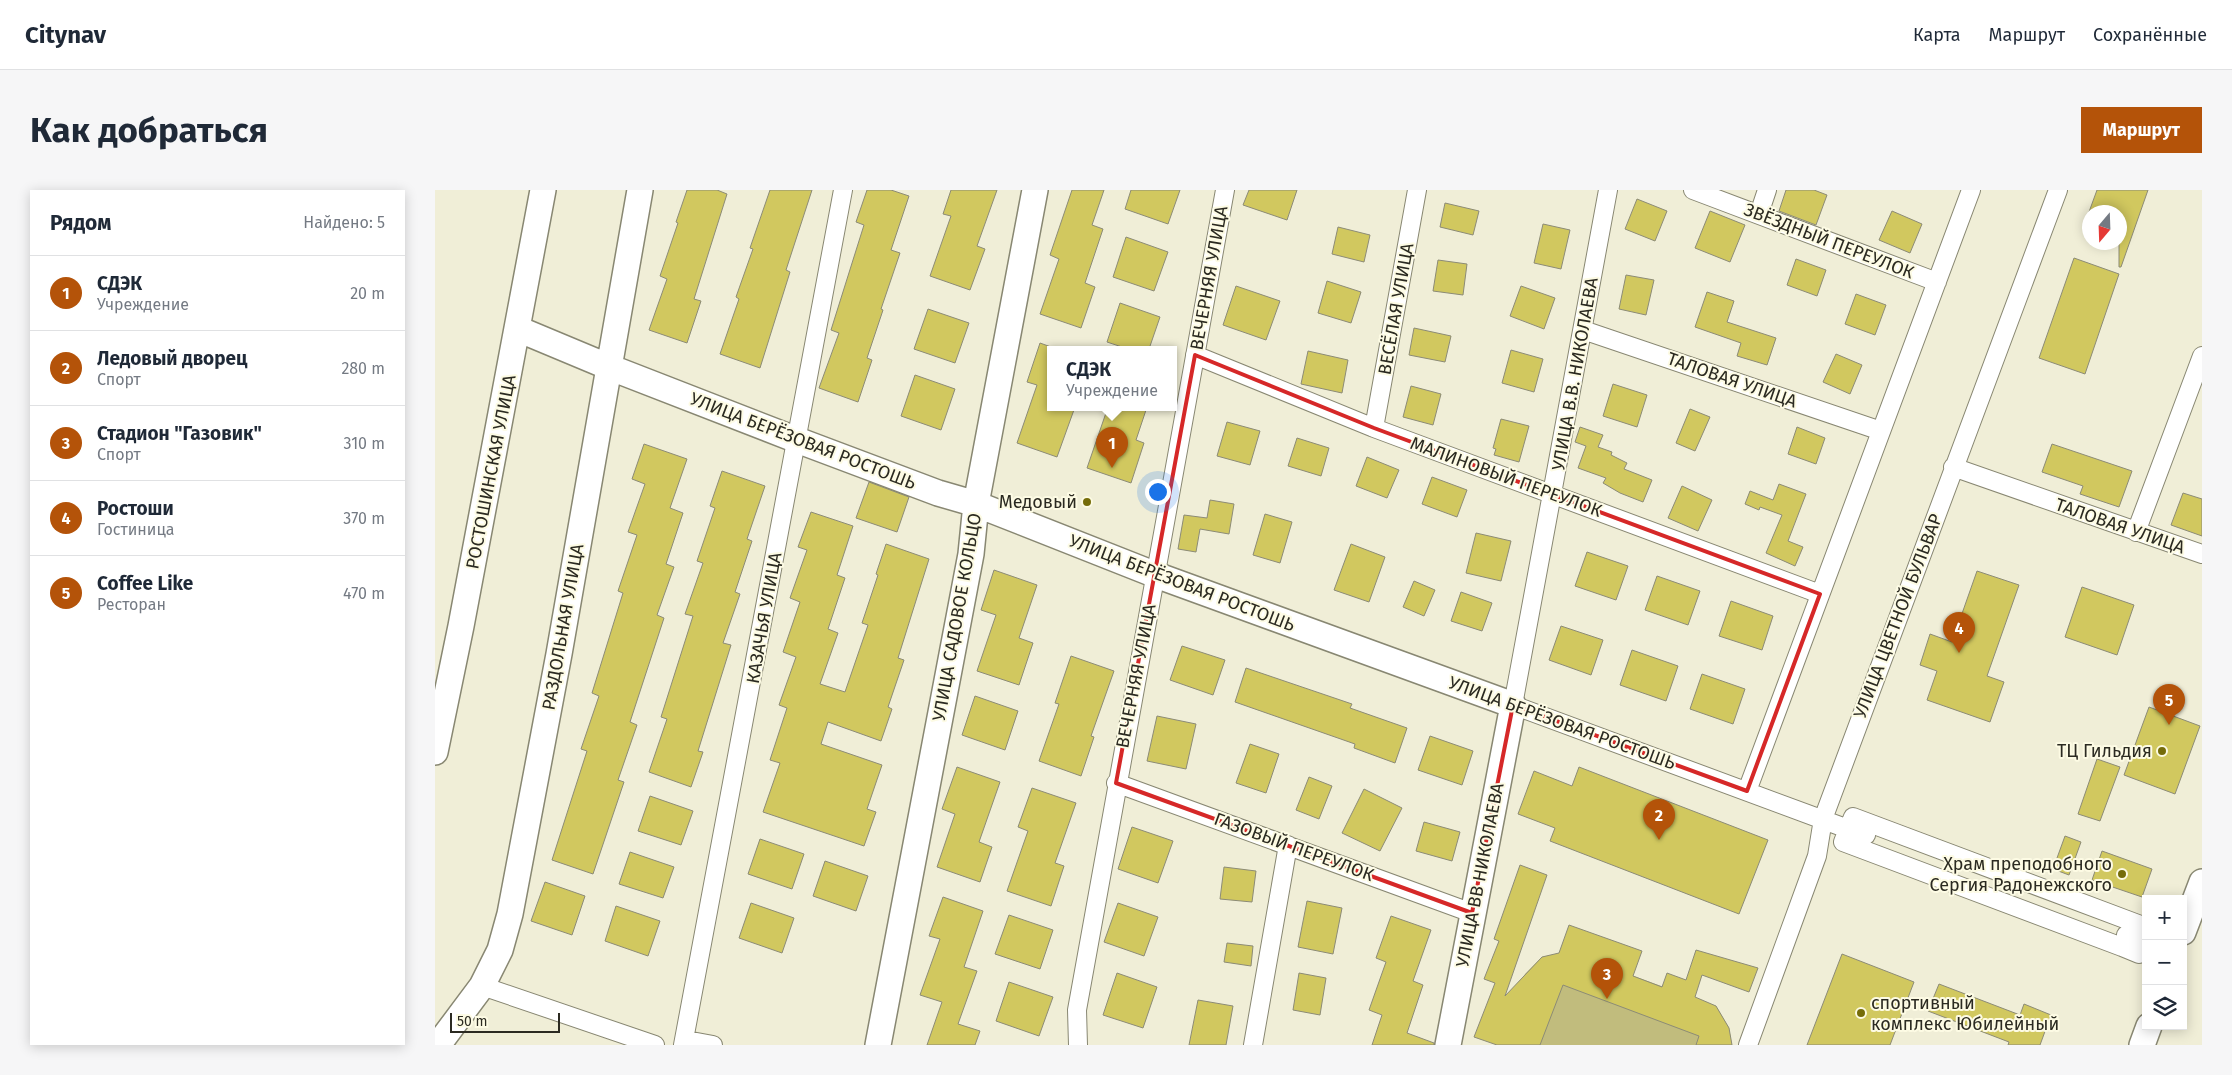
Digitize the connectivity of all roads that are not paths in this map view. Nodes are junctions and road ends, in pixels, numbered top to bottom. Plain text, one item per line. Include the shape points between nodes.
1 (543, 190) edge
2 (640, 190) edge
3 (843, 190) edge
4 (1035, 190) edge
5 (1225, 190) edge
6 (1417, 190) edge
7 (1608, 190) edge
8 (1693, 190) edge
9 (1767, 190) edge
10 (1971, 190) edge
11 (2057, 190) edge
12 (1759, 214) junction
13 (1937, 282) junction
14 (518, 329) junction
15 (1583, 330) junction
16 (1195, 355) junction
17 (2202, 356) edge
18 (609, 367) junction
19 (1374, 428) junction
20 (1881, 431) junction
21 (797, 440) junction
22 (1953, 467) junction
23 (1552, 494) junction
24 (976, 504) junction
25 (2136, 532) junction
26 (2202, 554) edge
27 (1156, 575) junction
28 (1820, 594) junction
29 (1513, 705) junction
30 (435, 752) edge
31 (1116, 783) junction
32 (1747, 791) junction
33 (1823, 819) junction
34 (1848, 829) junction
35 (1866, 836) junction
36 (1925, 844) junction
37 (1288, 845) junction
38 (1953, 855) junction
39 (1985, 867) junction
40 (1915, 869) junction
41 (1944, 880) junction
42 (2021, 880) junction
43 (2202, 882) edge
44 (2051, 891) junction
45 (1975, 892) junction
46 (2079, 902) junction
47 (2011, 905) junction
48 (1472, 913) junction
49 (2041, 916) junction
50 (2187, 921) edge
51 (2069, 927) junction
52 (2137, 936) edge
53 (482, 986) junction
54 (2148, 1030) edge
55 (685, 1043) edge
56 (438, 1045) edge
57 (655, 1045) edge
58 (713, 1045) edge
59 (878, 1045) edge
60 (1078, 1045) edge
61 (1253, 1045) edge
62 (1448, 1045) edge
63 (1748, 1045) edge
64 (2142, 1045) edge

1 - 14 street, РОСТОШИНСКАЯ УЛИЦА
2 - 18 street, РАЗДОЛЬНАЯ УЛИЦА
3 - 21 street, КАЗАЧЬЯ УЛИЦА
4 - 24 street, УЛИЦА САДОВОЕ КОЛЬЦО
5 - 16 street, ВЕЧЕРНЯЯ УЛИЦА
6 - 19 street, ВЕСЁЛАЯ УЛИЦА
7 - 15 street, УЛИЦА В.В. НИКОЛАЕВА
8 - 12 street, ЗВЁЗДНЫЙ ПЕРЕУЛОК
9 - 12 street
10 - 13 street
11 - 22 street, УЛИЦА ЦВЕТНОЙ БУЛЬВАР
12 - 13 street, ЗВЁЗДНЫЙ ПЕРЕУЛОК
13 - 20 street
14 - 18 street, УЛИЦА БЕРЁЗОВАЯ РОСТОШЬ
14 - 30 street, РОСТОШИНСКАЯ УЛИЦА
15 - 20 street, ТАЛОВАЯ УЛИЦА
15 - 23 street, УЛИЦА В.В. НИКОЛАЕВА
16 - 19 street, МАЛИНОВЫЙ ПЕРЕУЛОК
16 - 27 street, ВЕЧЕРНЯЯ УЛИЦА
17 - 25 street
18 - 21 street, УЛИЦА БЕРЁЗОВАЯ РОСТОШЬ
18 - 53 street, РАЗДОЛЬНАЯ УЛИЦА via 510,914 500,950
19 - 23 street, МАЛИНОВЫЙ ПЕРЕУЛОК
20 - 28 street
21 - 24 street, УЛИЦА БЕРЁЗОВАЯ РОСТОШЬ
21 - 55 street, КАЗАЧЬЯ УЛИЦА
22 - 25 street, ТАЛОВАЯ УЛИЦА
22 - 33 street, УЛИЦА ЦВЕТНОЙ БУЛЬВАР
23 - 28 street, МАЛИНОВЫЙ ПЕРЕУЛОК
23 - 29 street, УЛИЦА В.В. НИКОЛАЕВА
24 - 27 street, УЛИЦА БЕРЁЗОВАЯ РОСТОШЬ
24 - 59 street, УЛИЦА САДОВОЕ КОЛЬЦО via 971,554
25 - 26 street, ТАЛОВАЯ УЛИЦА
27 - 29 street, УЛИЦА БЕРЁЗОВАЯ РОСТОШЬ
27 - 31 street, ВЕЧЕРНЯЯ УЛИЦА
28 - 32 street
29 - 32 street, УЛИЦА БЕРЁЗОВАЯ РОСТОШЬ
29 - 48 street, УЛИЦА ВВ НИКОЛАЕВА
31 - 37 street, ГАЗОВЫЙ ПЕРЕУЛОК
31 - 60 street, ВЕЧЕРНЯЯ УЛИЦА via 1077,1010
32 - 33 street, УЛИЦА БЕРЁЗОВАЯ РОСТОШЬ
33 - 34 street, УЛИЦА БЕРЁЗОВАЯ РОСТОШЬ
33 - 63 street, УЛИЦА ЦВЕТНОЙ БУЛЬВАР via 1817,856
34 - 35 street via 1853,817
34 - 35 street via 1843,842
35 - 36 street
35 - 40 street
36 - 38 street
36 - 40 street
37 - 48 street, ГАЗОВЫЙ ПЕРЕУЛОК
37 - 61 street
38 - 39 street
38 - 41 street
39 - 42 street
39 - 45 street
40 - 41 street
41 - 45 street
42 - 44 street
42 - 47 street
43 - 50 street
44 - 46 street
44 - 49 street
45 - 47 street
46 - 51 street
46 - 52 street
47 - 49 street
48 - 62 street, УЛИЦА ВВ НИКОЛАЕВА
49 - 51 street
51 - 52 street
53 - 56 street, РАЗДОЛЬНАЯ УЛИЦА
53 - 57 street
54 - 64 street
55 - 58 street

